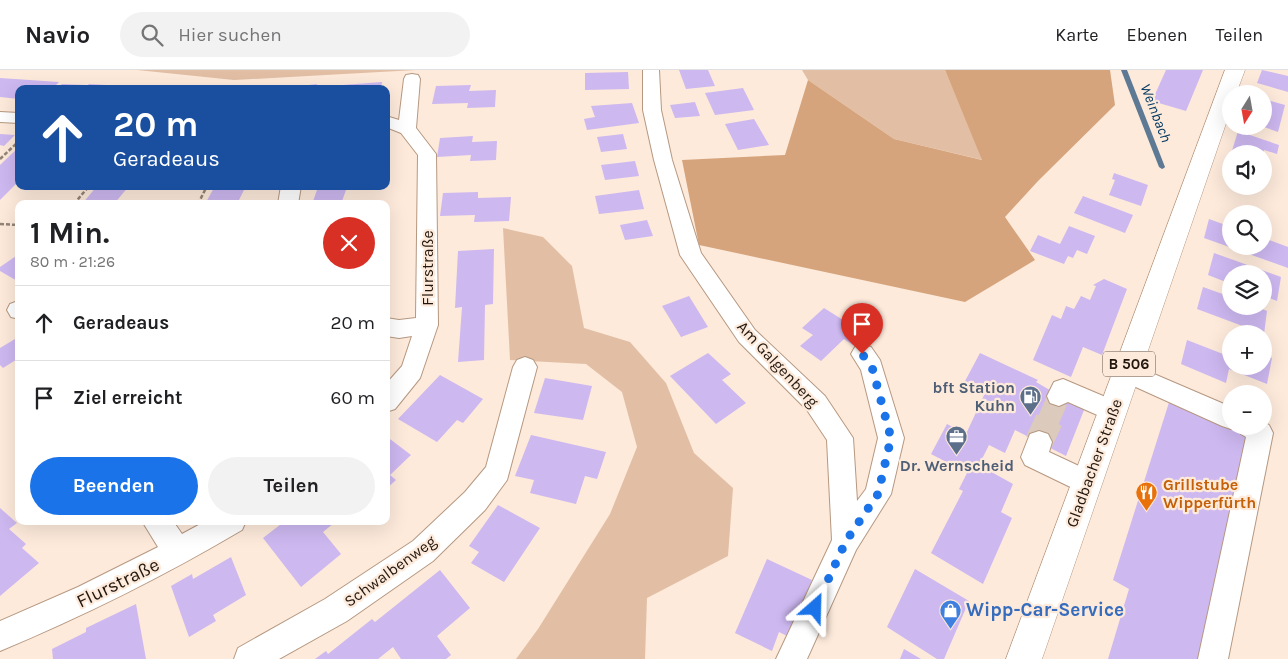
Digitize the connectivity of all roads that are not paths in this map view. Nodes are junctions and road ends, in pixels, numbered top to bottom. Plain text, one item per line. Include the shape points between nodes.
1 (651, 70) edge
2 (1235, 70) edge
3 (412, 79) dead end
4 (0, 117) edge
5 (15, 118) edge
6 (390, 123) edge
7 (406, 129) junction
8 (427, 325) junction
9 (390, 328) edge
10 (862, 354) dead end
11 (525, 367) dead end
12 (1126, 372) junction
13 (1059, 396) dead end
14 (390, 397) edge
15 (1112, 411) junction
16 (1222, 414) edge
17 (1260, 435) edge
18 (1039, 442) tunnel mouth
19 (1087, 483) junction
20 (159, 525) edge
21 (226, 525) edge
22 (846, 541) junction
23 (180, 553) junction
24 (0, 636) edge
25 (1030, 657) edge
26 (250, 659) edge
27 (791, 659) edge
28 (1213, 659) edge

1 - 22 street, Am Galgenberg via 652,110 661,152 691,255 747,336 816,403 840,438
2 - 12 main road, Gladbacher Straße / B 506
3 - 7 street
4 - 5 street
6 - 7 street, Flurstraße
7 - 8 street, Flurstraße via 427,154
8 - 9 street
8 - 14 street, Flurstraße via 412,370
10 - 22 street via 872,367 891,438 878,494
11 - 26 street, Schwalbenweg via 498,472 475,501 424,551 336,610
12 - 15 main road, Gladbacher Straße / B 506
12 - 16 street
13 - 15 street via 1062,389
15 - 19 main road, Gladbacher Straße / B 506
17 - 28 street
18 - 19 street via 1034,457
19 - 25 main road, Gladbacher Straße / B 506
20 - 23 street
21 - 23 street, Flurstraße
22 - 27 street, Am Galgenberg
23 - 24 street, Flurstraße via 84,601

